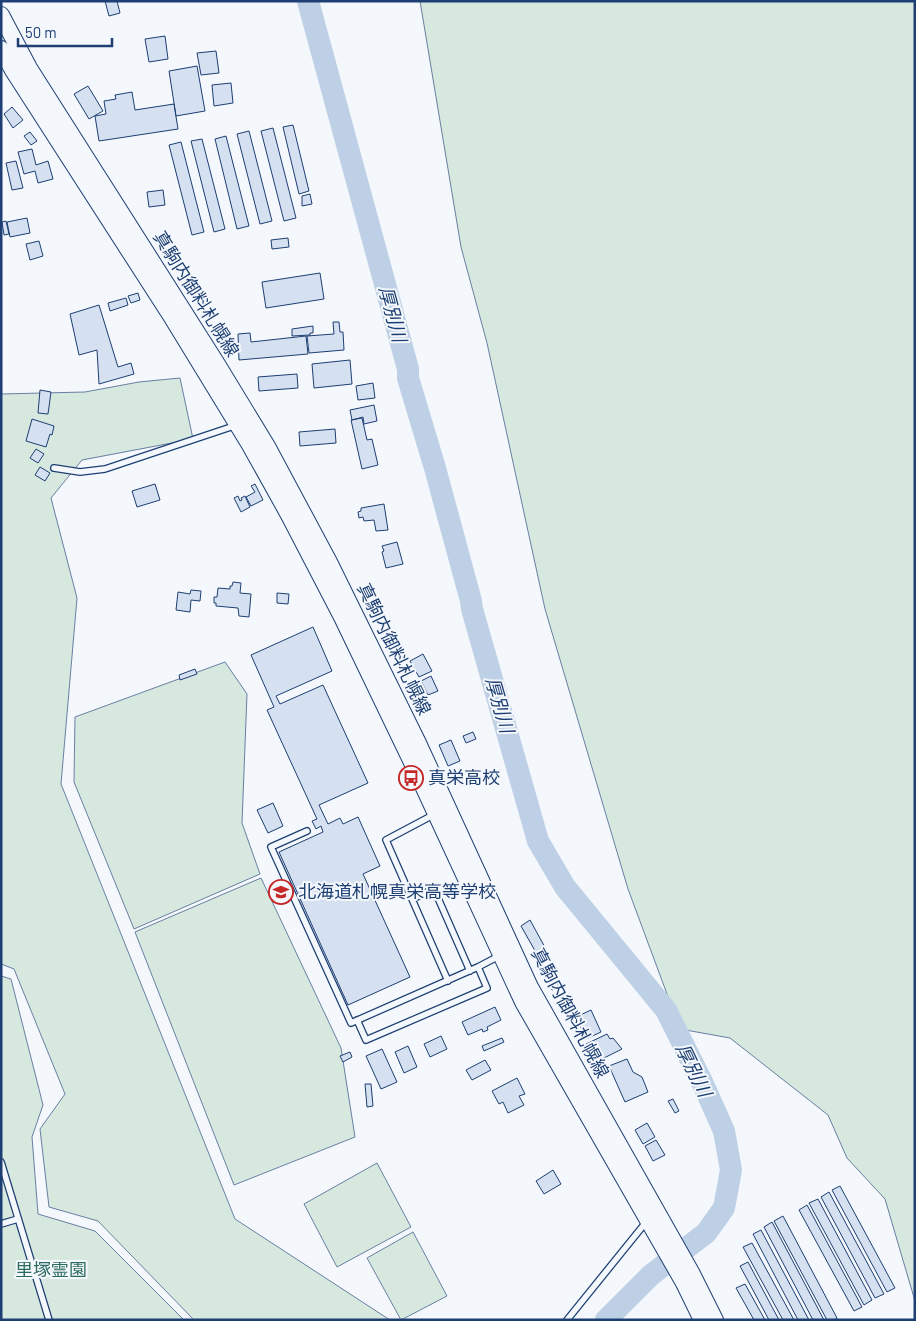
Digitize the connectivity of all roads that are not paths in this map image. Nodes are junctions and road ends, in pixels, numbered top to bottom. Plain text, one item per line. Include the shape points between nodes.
1 (1, 15) edge
2 (1, 49) edge
3 (244, 423) junction
4 (54, 468) dead end
5 (435, 814) junction
6 (307, 831) dead end
7 (412, 898) junction
8 (501, 955) junction
9 (478, 967) junction
10 (470, 971) junction
11 (448, 980) junction
12 (357, 1020) junction
13 (1, 1162) edge
14 (18, 1219) junction
15 (1, 1224) edge
16 (656, 1226) junction
17 (688, 1278) junction
18 (49, 1320) edge
19 (568, 1320) edge
20 (702, 1320) edge
21 (715, 1320) edge

1 - 3 main road, 真駒内御料札幌線 via 29,68 217,364
2 - 3 main road, 真駒内御料札幌線 via 173,319
3 - 4 lane via 105,469 80,472
3 - 5 main road, 真駒内御料札幌線 via 342,617
3 - 16 main road, 真駒内御料札幌線 via 329,562 418,743 530,986
5 - 7 lane via 386,840
5 - 8 main road, 真駒内御料札幌線
6 - 12 lane via 271,847 351,1023
7 - 10 lane via 434,889
7 - 11 lane
8 - 9 lane
8 - 16 main road, 真駒内御料札幌線 via 523,1002 602,1141
9 - 10 lane
9 - 12 lane via 487,988 366,1040
10 - 11 lane
11 - 12 lane
13 - 14 lane
14 - 15 lane
14 - 18 lane
16 - 17 main road, 真駒内御料札幌線
16 - 19 lane
17 - 20 main road, 真駒内御料札幌線
17 - 21 main road, 真駒内御料札幌線

